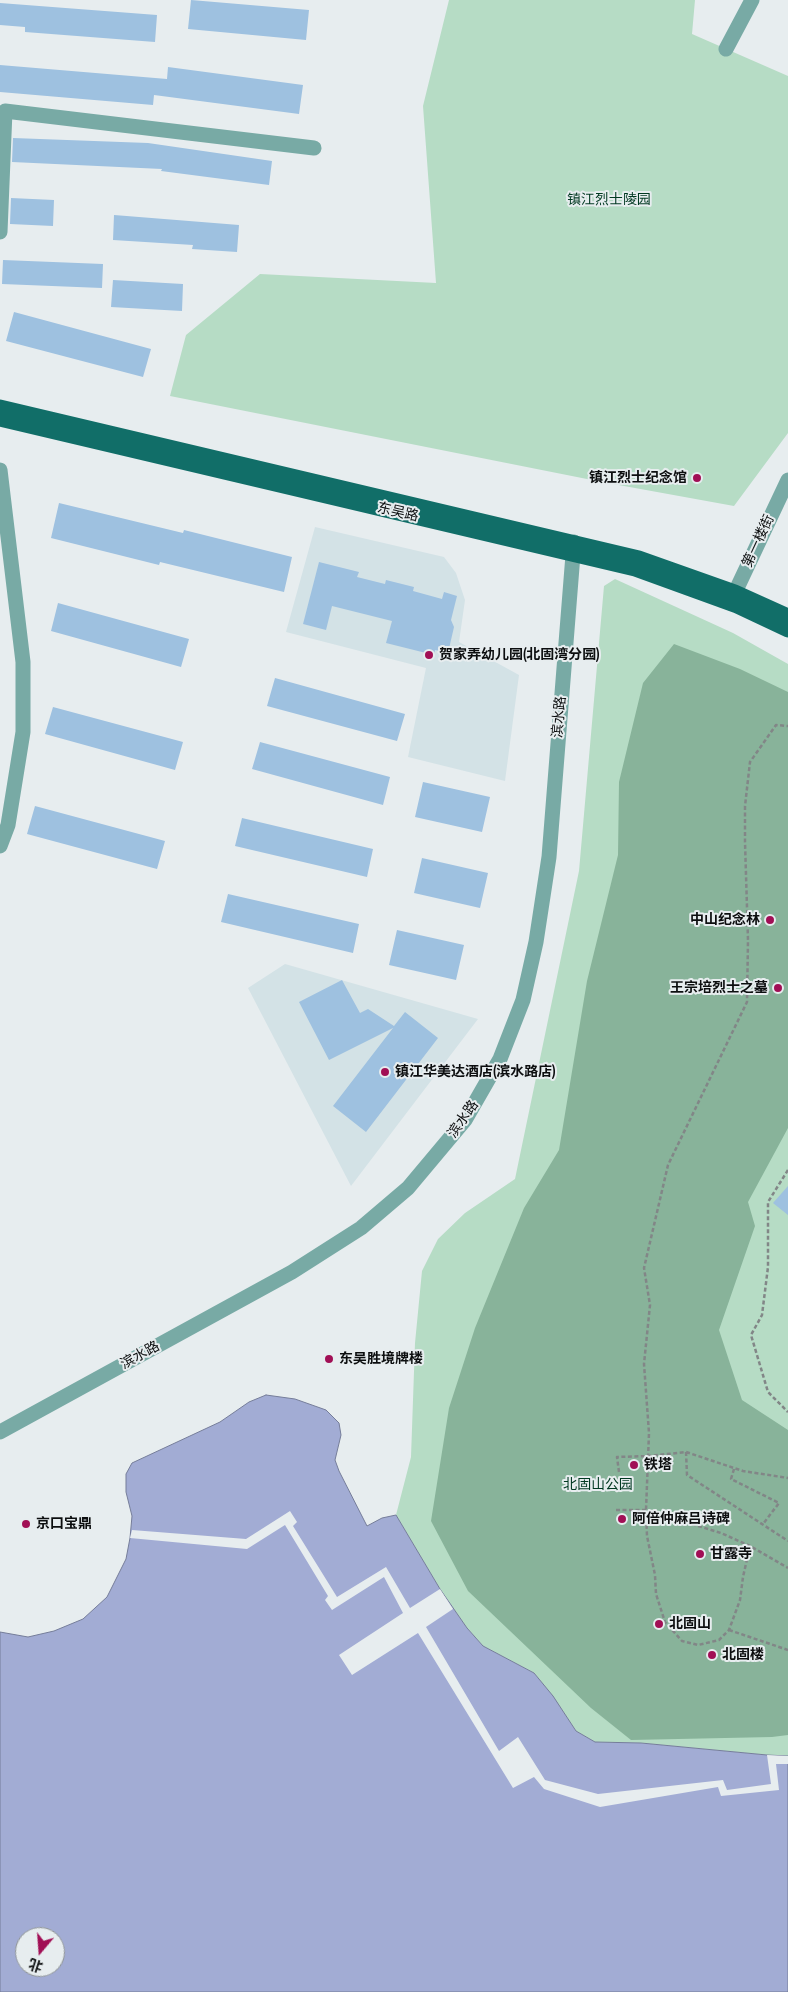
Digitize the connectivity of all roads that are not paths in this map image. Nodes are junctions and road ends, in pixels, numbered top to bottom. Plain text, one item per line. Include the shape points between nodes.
1 (752, 0) edge
2 (726, 49) dead end
3 (314, 148) dead end
4 (1, 181) edge
5 (0, 232) edge
6 (0, 407) edge
7 (0, 419) edge
8 (0, 470) edge
9 (788, 480) edge
10 (573, 548) junction
11 (732, 598) junction
12 (788, 616) edge
13 (788, 630) edge
14 (0, 846) edge
15 (0, 1432) edge

1 - 2 street
3 - 4 street via 5,111
4 - 5 street
6 - 10 main road, 东吴路
7 - 10 main road, 东吴路
8 - 14 street via 23,662 23,723 8,825
9 - 11 street, 第一楼街
10 - 11 main road, 东吴路 via 639,558
10 - 15 street, 滨水路 via 549,856 536,942 523,1000 500,1058 465,1120 408,1188 361,1228 292,1272
11 - 12 main road, 东吴路
11 - 13 main road, 东吴路

